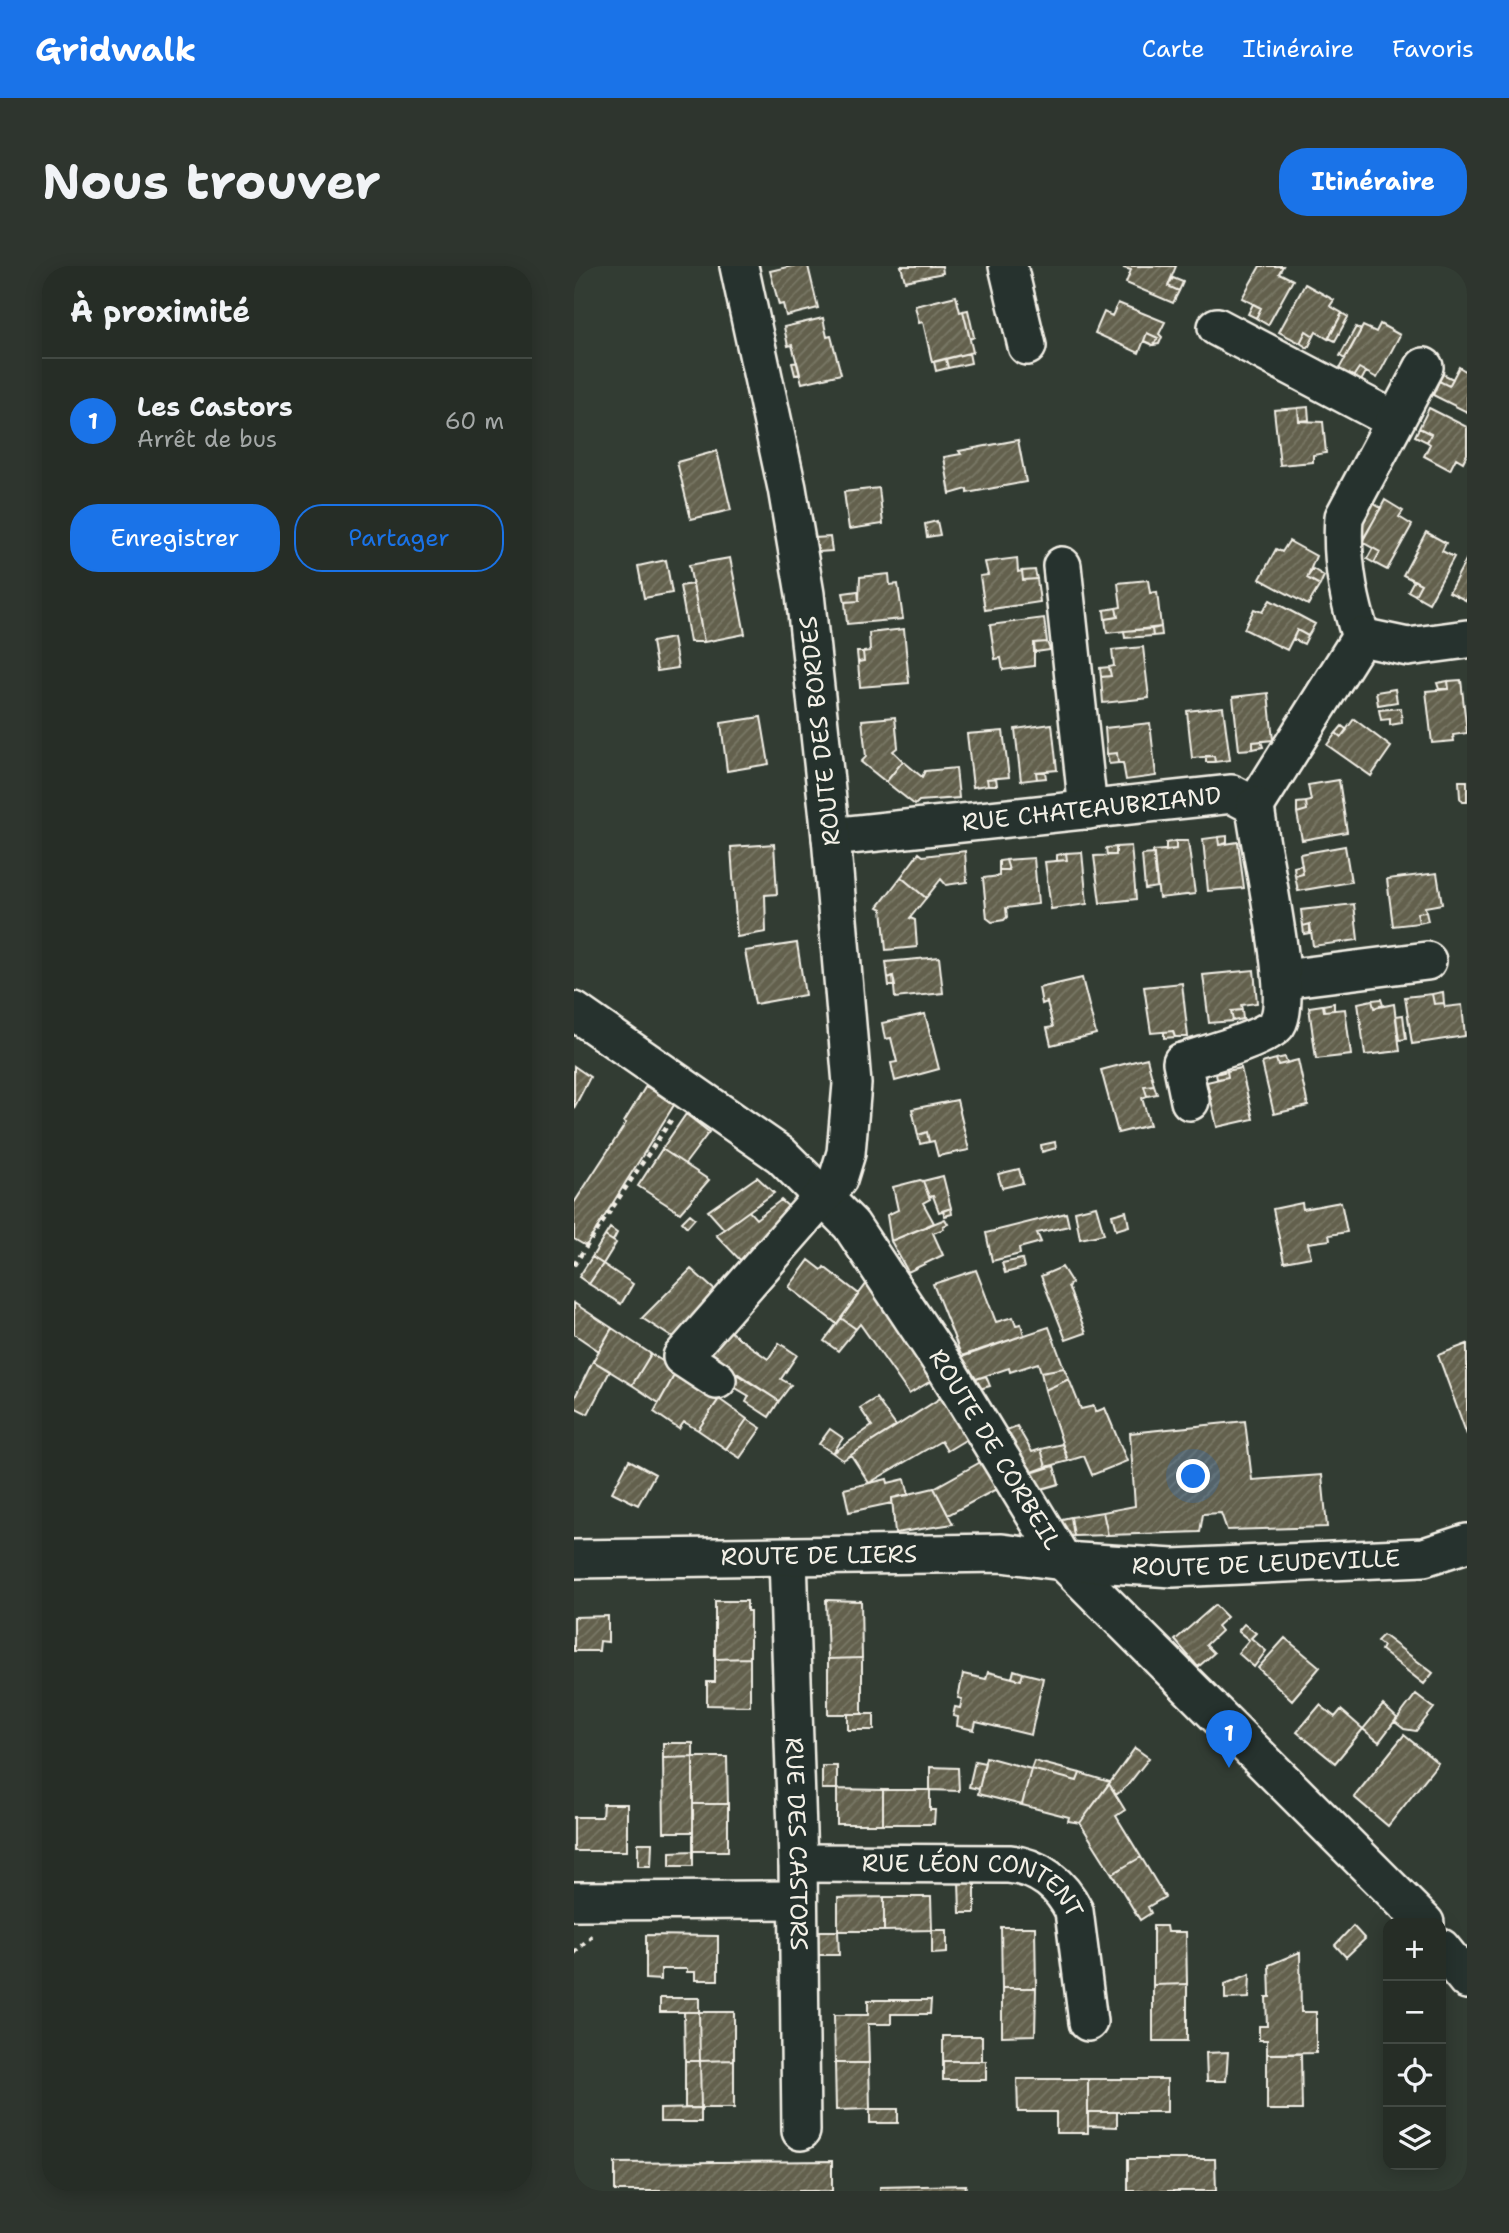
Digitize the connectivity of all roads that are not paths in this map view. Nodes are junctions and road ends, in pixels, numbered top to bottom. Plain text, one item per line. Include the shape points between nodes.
1 (739, 266) edge
2 (1008, 266) edge
3 (1217, 327) dead end
4 (1027, 346) dead end
5 (1424, 367) dead end
6 (1394, 420) junction
7 (1062, 566) dead end
8 (1360, 637) junction
9 (1467, 639) edge
10 (1255, 806) junction
11 (1088, 810) junction
12 (831, 837) junction
13 (1427, 961) dead end
14 (1283, 979) junction
15 (574, 1011) edge
16 (1190, 1101) dead end
17 (825, 1196) junction
18 (717, 1380) dead end
19 (1467, 1542) edge
20 (788, 1557) junction
21 (574, 1559) edge
22 (1063, 1561) junction
23 (797, 1863) junction
24 (798, 1900) junction
25 (574, 1901) edge
26 (1412, 1918) edge
27 (1446, 1943) edge
28 (1446, 1954) edge
29 (1467, 1962) edge
30 (1467, 1980) edge
31 (1088, 2022) dead end
32 (801, 2131) dead end

1 - 12 street, ROUTE DES BORDES via 805,594
2 - 4 street
3 - 6 street
5 - 6 street
6 - 8 street via 1344,517 1342,542 1350,605
7 - 11 street
8 - 9 street via 1408,647
8 - 10 street, RUE CHATEAUBRIAND
10 - 11 street, RUE CHATEAUBRIAND via 1232,794
10 - 14 street
11 - 12 street, RUE CHATEAUBRIAND
12 - 17 street, ROUTE DES BORDES via 852,1084 846,1153 838,1179
13 - 14 street
14 - 16 street via 1282,1010 1276,1026 1182,1062
15 - 17 street, ROUTE DE CORBEIL via 781,1155
17 - 18 street, ROUTE DES BORDES via 682,1357
17 - 22 street, ROUTE DE CORBEIL via 895,1288
19 - 22 street, ROUTE DE LEUDEVILLE via 1410,1558 1173,1568
20 - 21 street, ROUTE DE LIERS
20 - 22 street, ROUTE DE LIERS via 1002,1553
20 - 23 street, RUE DES CASTORS
22 - 26 street, ROUTE DE CORBEIL
23 - 24 street, RUE DES CASTORS
23 - 31 street, RUE LÉON CONTENT via 1009,1864 1038,1872 1068,1897 1074,1911
24 - 25 street
24 - 32 street, RUE DES CASTORS
27 - 29 street
28 - 30 street

